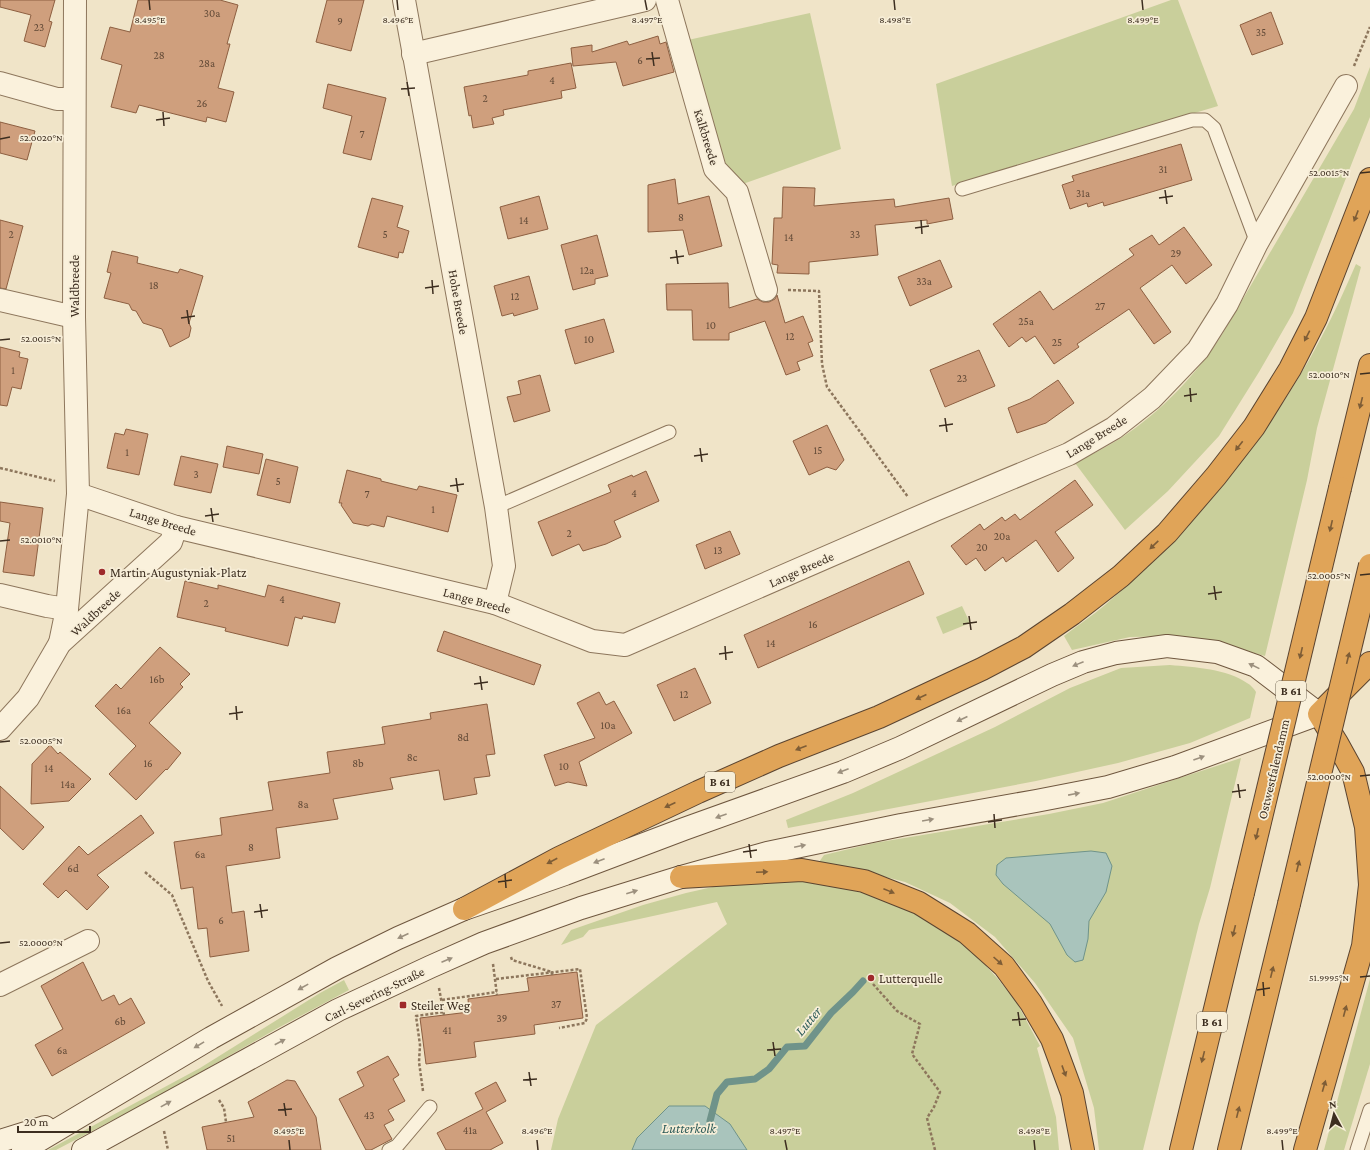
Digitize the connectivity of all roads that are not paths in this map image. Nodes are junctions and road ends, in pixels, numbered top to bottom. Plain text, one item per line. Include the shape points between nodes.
1 (75, 0) edge
2 (404, 0) edge
3 (645, 0) edge
4 (667, 0) edge
5 (414, 54) junction
6 (0, 83) edge
7 (1346, 86) road end
8 (74, 99) junction
9 (1370, 179) edge
10 (962, 189) dead end
11 (1257, 243) junction
12 (766, 290) road end
13 (0, 300) edge
14 (74, 317) junction
15 (1370, 365) edge
16 (670, 432) dead end
17 (78, 494) junction
18 (496, 507) junction
19 (176, 527) junction
20 (1370, 565) edge
21 (0, 595) edge
22 (495, 603) junction
23 (67, 609) junction
24 (60, 643) junction
25 (1370, 664) edge
26 (1319, 714) junction
27 (0, 729) edge
28 (681, 877) junction
29 (464, 908) junction
30 (88, 941) dead end
31 (0, 985) edge
32 (430, 1107) dead end
33 (1370, 1110) edge
34 (76, 1118) junction
35 (0, 1141) edge
36 (23, 1150) edge
37 (83, 1150) edge
38 (389, 1150) edge
39 (1083, 1150) edge
40 (1181, 1150) edge
41 (1228, 1150) edge
42 (1305, 1150) edge
43 (1357, 1150) edge

1 - 8 street, Waldbreede
2 - 5 street, Hohe Breede
3 - 5 street
4 - 12 street, Kalkbreede via 715,169 737,192
5 - 18 street, Hohe Breede
6 - 8 street via 58,99
7 - 11 street, Lange Breede
8 - 14 street, Waldbreede
9 -> 29 highway, B 61 via 1316,318 1290,369 1254,427 1166,533 1121,576 1024,647 982,669 879,717 779,756 698,792 559,858
10 - 11 lane via 1192,120 1205,120 1214,128
11 - 22 street, Lange Breede via 1227,304 1198,350 1146,402 1114,428 1069,454 625,645 592,640
13 - 14 street
14 - 17 street, Waldbreede
15 -> 40 highway, Ostwestfalendamm / B 61, bridge
16 - 18 lane
17 - 19 street, Lange Breede
17 - 23 street, Waldbreede
18 - 22 street, Hohe Breede via 504,566
19 - 22 street, Lange Breede
19 - 24 street, Waldbreede via 171,542
41 -> 20 highway, bridge
21 - 23 street
23 - 24 street, Waldbreede
24 - 27 street, Waldbreede via 28,698
25 - 26 highway
28 -> 26 street, Carl-Severing-Straße via 767,853 901,825 1108,787 1175,767
26 -> 29 street via 1256,666 1217,652 1167,646 1116,653 1083,662 1052,675 900,748 842,772 565,874
42 -> 26 highway via 1363,946 1370,885 1366,827 1353,772
37 -> 28 street, Carl-Severing-Straße via 338,1010 430,967 493,940 581,908
28 -> 39 highway via 802,870 864,881 919,903 967,933 1004,966 1031,1003 1052,1039 1072,1093
29 -> 34 street via 337,968 211,1038
30 - 31 street
32 - 38 lane via 397,1146
33 - 43 lane
34 - 35 street
34 - 36 street

